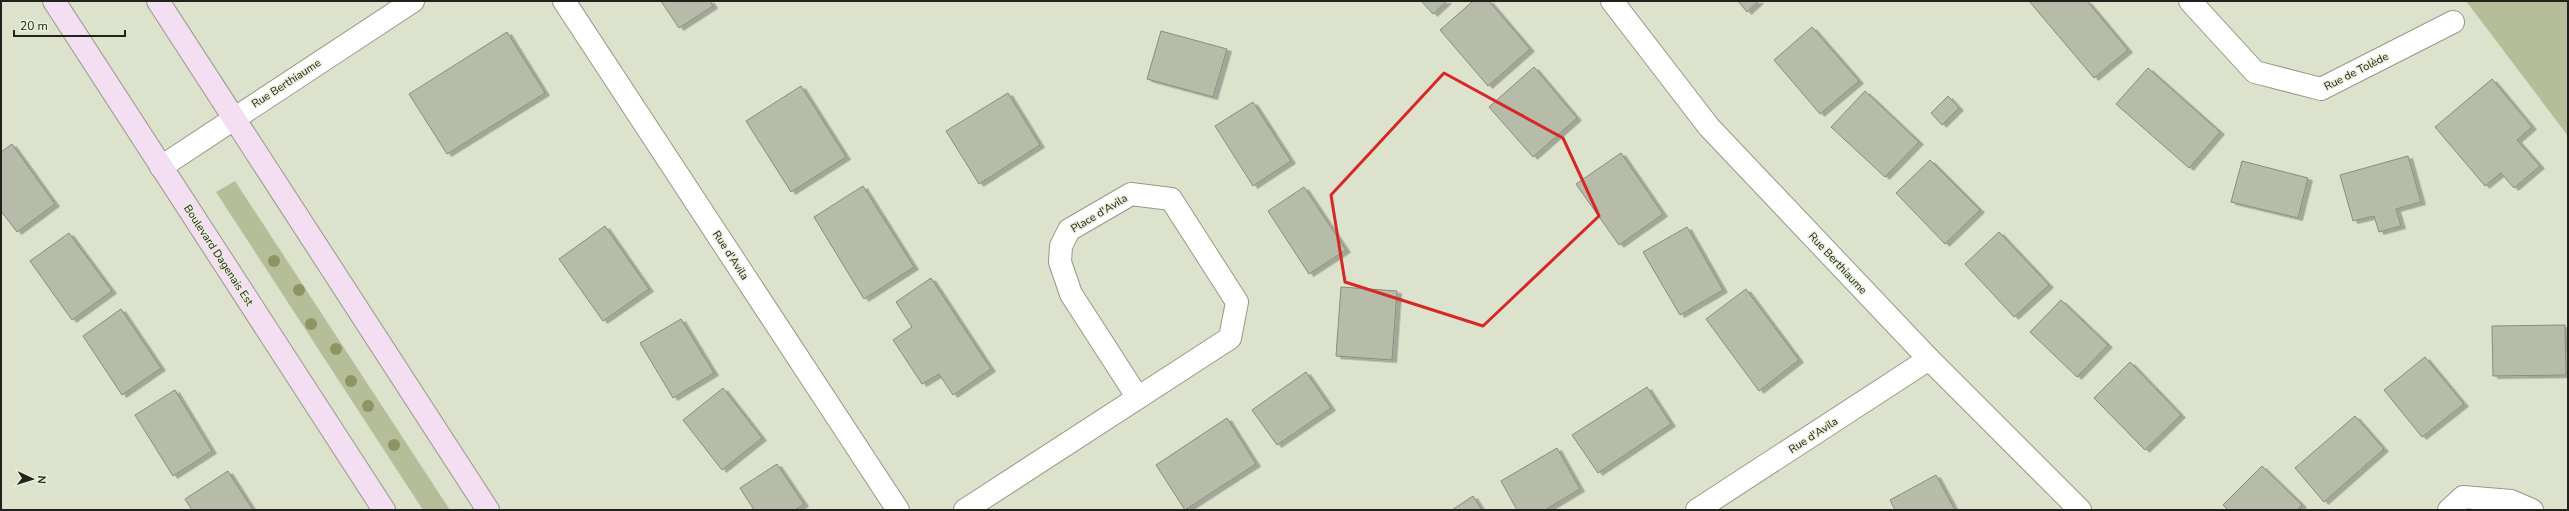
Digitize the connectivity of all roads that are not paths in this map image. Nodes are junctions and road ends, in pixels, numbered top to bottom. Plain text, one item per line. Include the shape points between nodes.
1 (54, 1) edge
2 (158, 1) edge
3 (413, 1) edge
4 (564, 1) edge
5 (1612, 1) edge
6 (2190, 1) edge
7 (2453, 22) dead end
8 (234, 118) junction
9 (161, 167) junction
10 (1929, 359) junction
11 (1138, 398) junction
12 (384, 510) edge
13 (488, 510) edge
14 (898, 510) edge
15 (965, 510) edge
16 (1697, 510) edge
17 (2080, 510) edge
18 (2449, 510) edge
19 (2532, 510) edge

1 - 9 main road, Boulevard Dagenais Est
2 - 8 main road
3 - 8 street, Rue Berthiaume
4 - 14 street, Rue d'Avila
5 - 10 street, Rue Berthiaume via 1709,126
6 - 7 street, Rue de Tolède via 2255,72 2321,89
8 - 9 street, Rue Berthiaume
8 - 13 main road
9 - 12 main road, Boulevard Dagenais Est
10 - 16 street, Rue d'Avila
10 - 17 street, Rue Berthiaume
11 - 11 street, Place d'Avila via 1230,338 1237,302 1171,199 1131,194 1068,230 1061,246 1060,262 1072,294
11 - 15 street, Place d'Avila
18 - 19 street via 2463,497 2511,501

